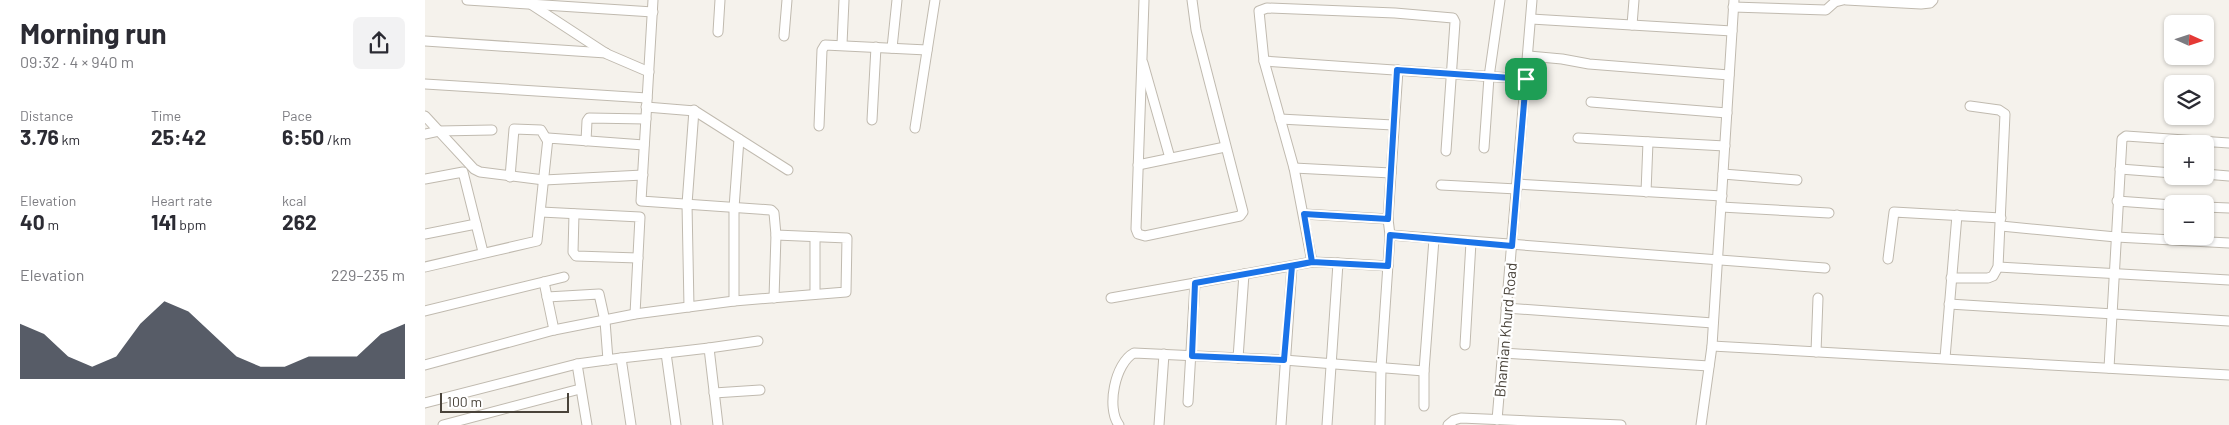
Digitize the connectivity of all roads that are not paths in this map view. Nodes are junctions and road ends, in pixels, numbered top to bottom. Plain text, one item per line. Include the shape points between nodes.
1 (467, 0) edge
2 (653, 0) edge
3 (720, 0) edge
4 (787, 0) edge
5 (844, 0) edge
6 (897, 0) edge
7 (935, 0) edge
8 (1144, 0) edge
9 (1192, 0) edge
10 (1500, 0) edge
11 (1532, 0) edge
12 (1634, 0) edge
13 (1933, 0) edge
14 (1840, 1) edge
15 (527, 2) edge
16 (1733, 3) edge
17 (653, 12) junction
18 (1531, 19) junction
19 (1632, 25) junction
20 (1732, 31) junction
21 (718, 32) dead end
22 (784, 36) dead end
23 (425, 40) edge
24 (842, 44) junction
25 (876, 48) junction
26 (892, 48) junction
27 (927, 50) junction
28 (606, 53) junction
29 (1141, 56) junction
30 (1529, 56) junction
31 (1264, 61) junction
32 (1397, 70) junction
33 (649, 72) junction
34 (1451, 74) junction
35 (1729, 75) junction
36 (1489, 77) junction
37 (1526, 79) junction
38 (425, 84) edge
39 (1591, 102) dead end
40 (647, 103) junction
41 (1970, 106) dead end
42 (694, 110) junction
43 (1727, 113) junction
44 (425, 116) edge
45 (646, 119) junction
46 (872, 120) dead end
47 (1280, 120) junction
48 (1393, 125) junction
49 (819, 126) dead end
50 (915, 128) dead end
51 (492, 130) dead end
52 (439, 131) junction
53 (425, 134) edge
54 (1578, 138) dead end
55 (739, 139) junction
56 (547, 140) junction
57 (586, 141) junction
58 (1648, 142) junction
59 (2229, 143) edge
60 (644, 145) junction
61 (1725, 146) junction
62 (1225, 147) junction
63 (1483, 148) dead end
64 (1446, 151) dead end
65 (1170, 158) junction
66 (1138, 165) junction
67 (1294, 168) junction
68 (2120, 169) junction
69 (788, 170) dead end
70 (2164, 171) edge
71 (1391, 173) junction
72 (1723, 174) junction
73 (643, 175) junction
74 (2214, 175) edge
75 (510, 176) junction
76 (2229, 176) edge
77 (425, 179) edge
78 (543, 180) junction
79 (1797, 180) dead end
80 (1441, 185) dead end
81 (1517, 187) junction
82 (1646, 192) junction
83 (1722, 196) junction
84 (641, 201) junction
85 (2117, 201) junction
86 (687, 204) junction
87 (2164, 204) edge
88 (1721, 207) junction
89 (2214, 207) edge
90 (734, 208) junction
91 (2229, 208) edge
92 (541, 212) junction
93 (1829, 213) dead end
94 (575, 214) junction
95 (1304, 214) junction
96 (1957, 215) junction
97 (640, 217) junction
98 (1388, 219) junction
99 (2001, 222) junction
100 (476, 224) junction
101 (425, 234) edge
102 (776, 235) junction
103 (1390, 235) junction
104 (815, 237) junction
105 (2115, 237) junction
106 (1434, 239) junction
107 (1471, 242) junction
108 (2229, 243) edge
109 (1512, 246) junction
110 (483, 252) junction
111 (638, 258) junction
112 (1888, 259) dead end
113 (1718, 260) junction
114 (1312, 262) junction
115 (1338, 263) junction
116 (1292, 266) junction
117 (1388, 266) junction
118 (425, 267) edge
119 (1998, 267) junction
120 (1825, 268) dead end
121 (2114, 273) junction
122 (1244, 274) junction
123 (564, 277) dead end
124 (1951, 278) junction
125 (2229, 280) edge
126 (544, 282) junction
127 (1195, 283) junction
128 (815, 294) junction
129 (547, 297) junction
130 (774, 298) junction
131 (1111, 298) dead end
132 (1818, 298) dead end
133 (734, 301) junction
134 (1949, 304) junction
135 (689, 307) junction
136 (1506, 308) junction
137 (425, 311) edge
138 (635, 314) junction
139 (2111, 314) junction
140 (605, 321) junction
141 (2229, 321) edge
142 (1713, 323) junction
143 (554, 330) junction
144 (758, 342) dead end
145 (1465, 345) dead end
146 (1712, 346) junction
147 (709, 348) junction
148 (1816, 352) junction
149 (666, 353) junction
150 (1503, 353) junction
151 (1163, 354) junction
152 (1192, 356) junction
153 (621, 358) junction
154 (1238, 358) junction
155 (1945, 358) junction
156 (608, 360) junction
157 (1284, 360) junction
158 (577, 364) junction
159 (425, 365) edge
160 (1331, 366) junction
161 (1709, 366) junction
162 (1381, 368) junction
163 (2109, 368) junction
164 (1425, 371) junction
165 (2229, 375) edge
166 (580, 389) junction
167 (760, 390) dead end
168 (714, 393) junction
169 (1188, 402) dead end
170 (425, 403) edge
171 (1424, 406) dead end
172 (1502, 422) edge
173 (443, 425) edge
174 (587, 425) edge
175 (631, 425) edge
176 (676, 425) edge
177 (718, 425) edge
178 (1119, 425) edge
179 (1159, 425) edge
180 (1281, 425) edge
181 (1327, 425) edge
182 (1380, 425) edge
183 (1448, 425) edge
184 (1621, 425) edge
185 (1701, 425) edge

1 - 15 street
2 - 17 street
3 - 21 street
4 - 22 street
5 - 24 street
6 - 26 street
7 - 27 street
8 - 29 street
9 - 62 street via 1196,30
10 - 36 street
11 - 18 street, Bhamian Khurd Road
12 - 19 street
13 - 14 street via 1921,4
14 - 16 street via 1819,11
15 - 17 street
15 - 28 street
16 - 20 street
17 - 33 street
18 - 19 street
18 - 30 street, Bhamian Khurd Road
19 - 20 street
20 - 35 street
23 - 28 street
24 - 25 street
24 - 49 street via 825,45 822,50
25 - 26 street
25 - 46 street
26 - 27 street
27 - 50 street
28 - 33 street
29 - 65 street
29 - 66 street
30 - 35 street
30 - 37 street, Bhamian Khurd Road
31 - 32 street
31 - 34 street via 1258,16 1262,8 1395,13 1453,18
31 - 47 street
32 - 34 street
32 - 48 street
33 - 40 street
34 - 36 street
34 - 64 street
35 - 43 street
36 - 37 street
36 - 63 street
37 - 81 street, Bhamian Khurd Road
38 - 40 street
39 - 43 street
40 - 42 street
40 - 45 street
41 - 99 street via 1999,110 2005,114
42 - 55 street
42 - 86 street
43 - 61 street
44 - 52 street
45 - 57 street via 589,118
45 - 60 street
47 - 48 street
47 - 67 street
48 - 71 street
51 - 52 street
52 - 53 street
52 - 75 street via 474,170
54 - 58 street
55 - 69 street
55 - 90 street
56 - 57 street
56 - 75 street via 541,130 514,129
56 - 78 street
57 - 60 street
58 - 61 street
58 - 82 street
59 - 68 street via 2126,136 2121,139
60 - 73 street
61 - 72 street
62 - 65 street
62 - 66 street via 1243,212 1224,221 1140,235 1136,230
65 - 66 street
67 - 71 street
67 - 95 street
68 - 70 street
68 - 85 street
71 - 98 street
72 - 79 street
72 - 83 street
73 - 78 street
73 - 84 street
74 - 76 street
75 - 78 street
77 - 100 street via 463,172
78 - 92 street
80 - 81 street
81 - 82 street
81 - 109 street, Bhamian Khurd Road
82 - 83 street
83 - 88 street
84 - 86 street
84 - 97 street
85 - 87 street
85 - 105 street
86 - 90 street
86 - 135 street
88 - 93 street
88 - 113 street
89 - 91 street
90 - 102 street via 774,212
90 - 133 street
92 - 94 street
92 - 110 street via 537,242
94 - 97 street
94 - 111 street via 573,252 576,256
95 - 98 street
95 - 114 street
96 - 99 street
96 - 112 street via 1895,212
96 - 124 street
97 - 111 street
98 - 103 street
99 - 105 street
99 - 119 street
100 - 101 street
100 - 110 street
102 - 104 street
102 - 130 street
103 - 106 street
103 - 117 street
104 - 128 street
104 - 128 street via 847,240 846,292
105 - 108 street
105 - 121 street
106 - 107 street
106 - 164 street
107 - 109 street
107 - 145 street
109 - 113 street
109 - 136 street, Bhamian Khurd Road
110 - 118 street
111 - 138 street
113 - 120 street
113 - 142 street
114 - 115 street
114 - 116 street
115 - 117 street
115 - 160 street
116 - 122 street
116 - 157 street
117 - 162 street
119 - 121 street
119 - 124 street via 1988,278
121 - 125 street
121 - 139 street
122 - 127 street
122 - 154 street
123 - 126 street
124 - 134 street
126 - 129 street
126 - 137 street
127 - 131 street
127 - 152 street
128 - 130 street
129 - 140 street via 599,294
129 - 143 street
130 - 133 street
132 - 148 street
133 - 135 street
134 - 139 street
134 - 155 street
135 - 138 street
136 - 142 street
136 - 150 street, Bhamian Khurd Road
138 - 140 street
139 - 141 street
139 - 163 street
140 - 143 street
140 - 156 street
142 - 146 street
143 - 159 street
144 - 147 street
146 - 148 street
146 - 161 street
147 - 149 street
147 - 168 street
148 - 155 street
149 - 153 street
149 - 176 street
150 - 161 street
150 - 172 street, Bhamian Khurd Road
151 - 152 street
151 - 178 street via 1134,353 1127,358 1112,402 1113,415
151 - 179 street
152 - 154 street
152 - 169 street
153 - 156 street
153 - 175 street
154 - 157 street
155 - 163 street
156 - 158 street
157 - 160 street
157 - 180 street
158 - 166 street
158 - 170 street
160 - 162 street
160 - 181 street
161 - 185 street
162 - 164 street
162 - 182 street
163 - 165 street
164 - 171 street
166 - 173 street
166 - 174 street
167 - 168 street
168 - 177 street
172 - 183 street via 1461,418
172 - 184 street

